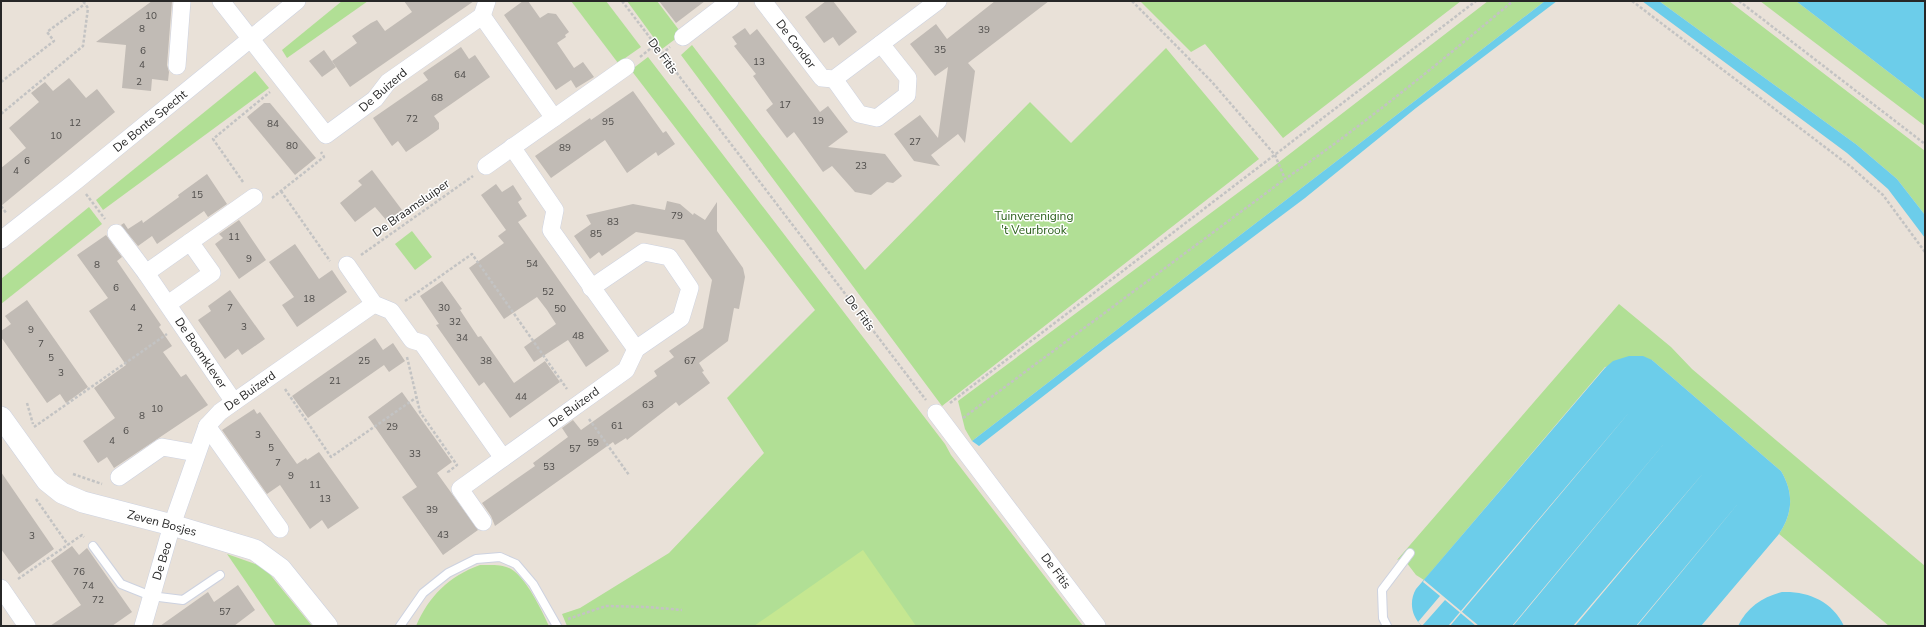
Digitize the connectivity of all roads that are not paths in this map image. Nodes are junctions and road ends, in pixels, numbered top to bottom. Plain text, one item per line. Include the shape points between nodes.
1 (182, 1) edge
2 (221, 1) edge
3 (297, 1) edge
4 (730, 1) edge
5 (763, 1) edge
6 (938, 1) edge
7 (484, 9) edge
8 (683, 36) dead end
9 (251, 38) junction
10 (881, 44) junction
11 (177, 66) dead end
12 (626, 67) dead end
13 (834, 79) junction
14 (554, 118) junction
15 (512, 148) junction
16 (486, 166) road end
17 (254, 197) road end
18 (116, 233) road end
19 (1, 240) edge
20 (190, 242) junction
21 (347, 265) road end
22 (146, 273) junction
23 (591, 288) junction
24 (168, 304) junction
25 (374, 304) junction
26 (636, 349) junction
27 (234, 402) junction
28 (936, 413) road end
29 (1, 417) edge
30 (207, 426) junction
31 (196, 453) junction
32 (503, 458) junction
33 (119, 477) road end
34 (483, 522) dead end
35 (172, 525) junction
36 (280, 529) dead end
37 (93, 546) road end
38 (1410, 553) dead end
39 (220, 575) dead end
40 (151, 596) junction
41 (4, 597) edge
42 (557, 625) edge
43 (27, 626) edge
44 (143, 626) edge
45 (327, 626) edge
46 (400, 626) edge
47 (1097, 626) edge
48 (1387, 626) edge

1 - 11 street
2 - 9 street
3 - 9 street, De Bonte Specht
4 - 8 street
5 - 13 street, De Condor via 822,78
6 - 10 street
7 - 9 street, De Buizerd via 388,82 375,99 326,135
7 - 14 street, De Buizerd
9 - 19 street, De Bonte Specht
10 - 13 street
10 - 13 street via 908,78 908,84 907,95 877,118 859,114
12 - 14 street
14 - 15 street
15 - 16 street
15 - 23 street via 555,210 551,230
17 - 20 street
18 - 22 street, De Boomklever
20 - 22 street
20 - 24 street, De Boomklever via 212,274
21 - 25 street
22 - 24 street, De Boomklever
23 - 26 street
23 - 26 street, De Buizerd via 644,252 669,257 690,288 680,318
24 - 27 street, De Boomklever
25 - 27 street, De Buizerd
25 - 32 street via 391,311 412,340 422,343
26 - 32 street, De Buizerd via 626,370
27 - 30 street, De Buizerd
28 - 47 street, De Fitis
29 - 35 street, Zeven Bosjes via 47,481 62,492 83,502
30 - 31 street, De Buizerd
30 - 36 street
31 - 33 street via 162,447
31 - 35 street, De Buizerd
32 - 34 street, De Buizerd via 460,489
35 - 40 street, De Beo
35 - 45 street, Zeven Bosjes via 255,550 281,569
37 - 40 lane, De Beo via 121,584
38 - 48 lane via 1382,590 1383,618
39 - 40 lane, De Beo via 184,600
40 - 44 street, De Beo
41 - 43 street
42 - 46 lane via 533,584 516,564 500,557 476,559 448,574 423,594

